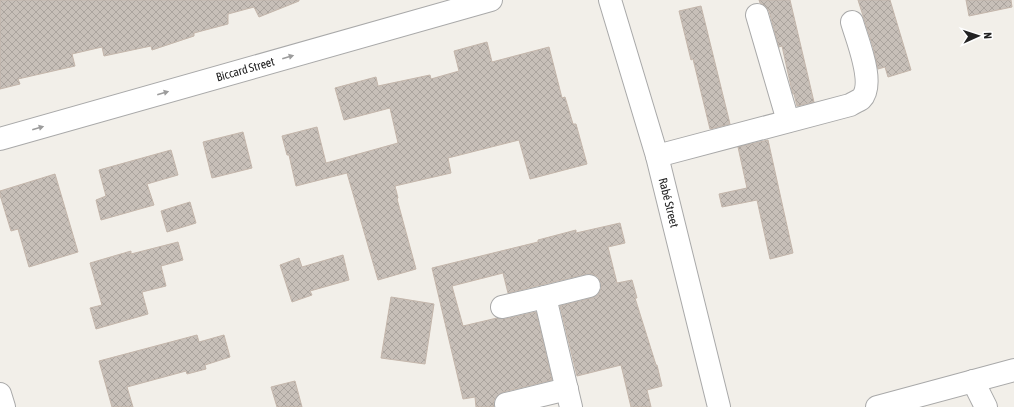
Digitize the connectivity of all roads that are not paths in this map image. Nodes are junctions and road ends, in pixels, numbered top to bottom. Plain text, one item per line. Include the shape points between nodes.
1 (491, 0) edge
2 (610, 0) edge
3 (449, 6) edge
4 (757, 15) dead end
5 (852, 22) dead end
6 (788, 122) junction
7 (0, 139) edge
8 (657, 156) junction
9 (589, 286) dead end
10 (545, 297) junction
11 (502, 307) dead end
12 (1014, 370) edge
13 (973, 381) junction
14 (0, 394) edge
15 (569, 398) edge
16 (506, 404) dead end
17 (4, 407) edge
18 (719, 407) edge
19 (877, 407) edge
20 (986, 407) edge

1 - 3 street, Biccard Street
2 - 8 street, Rabé Street
7 -> 3 street, Biccard Street
4 - 6 street
5 - 6 street via 865,67 866,89 861,98 850,105
6 - 8 street
8 - 18 street, Rabé Street
9 - 10 street
10 - 11 street
10 - 15 street
12 - 13 street
13 - 19 street
13 - 20 street
14 - 17 street
15 - 16 street

